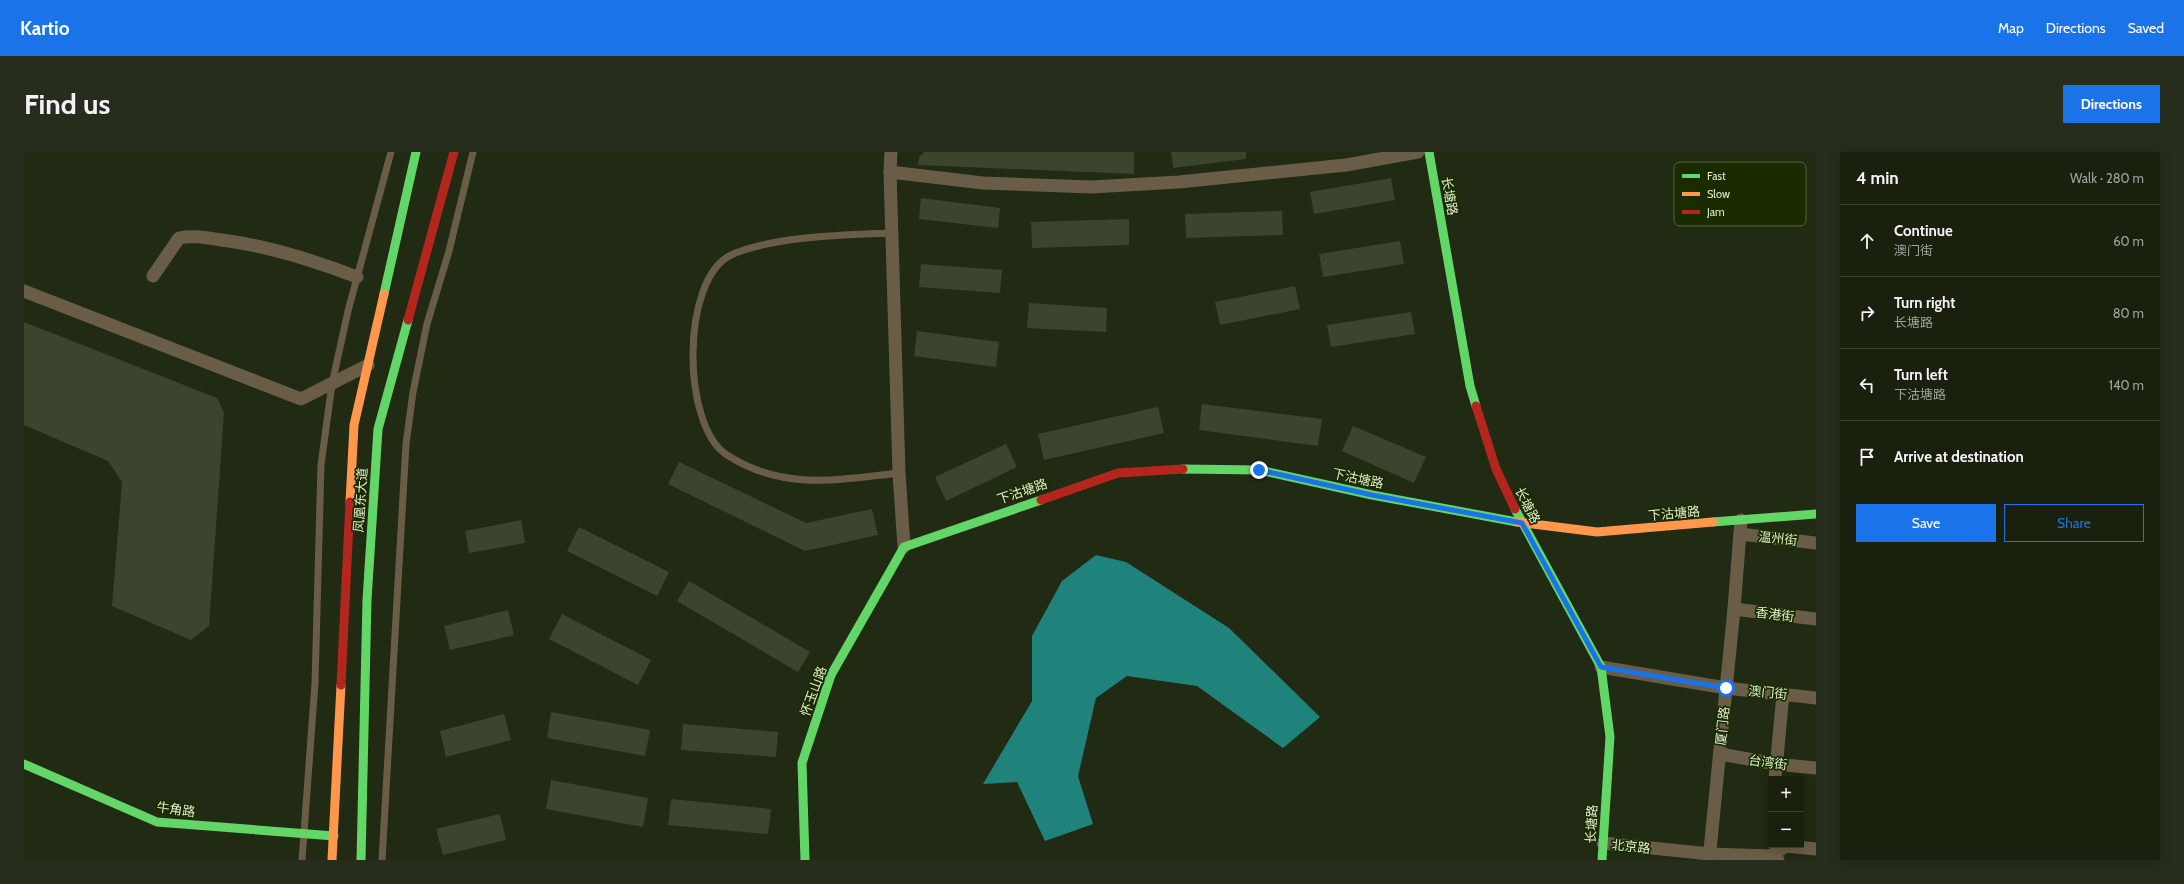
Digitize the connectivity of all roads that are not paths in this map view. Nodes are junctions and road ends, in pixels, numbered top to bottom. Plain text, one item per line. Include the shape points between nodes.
1 (391, 152) edge
2 (416, 152) edge
3 (454, 152) edge
4 (472, 152) edge
5 (891, 152) edge
6 (1418, 152) edge
7 (1429, 152) edge
8 (890, 172) junction
9 (892, 232) junction
10 (153, 276) dead end
11 (357, 277) junction
12 (24, 291) edge
13 (368, 366) junction
14 (332, 384) junction
15 (900, 473) junction
16 (1816, 514) edge
17 (1741, 520) junction
18 (1522, 523) junction
19 (1740, 534) junction
20 (1816, 543) edge
21 (904, 547) junction
22 (1734, 609) junction
23 (1816, 619) edge
24 (1601, 667) junction
25 (1726, 688) junction
26 (1782, 694) junction
27 (1816, 698) edge
28 (1720, 754) junction
29 (24, 764) edge
30 (1776, 764) junction
31 (1816, 768) edge
32 (1775, 776) edge
33 (305, 833) junction
34 (334, 836) junction
35 (1603, 843) junction
36 (1772, 848) edge
37 (1816, 849) edge
38 (1710, 857) edge
39 (1773, 859) edge
40 (302, 860) edge
41 (332, 860) edge
42 (361, 860) edge
43 (382, 860) edge
44 (805, 860) edge
45 (1602, 860) edge

1 - 11 lane
2 - 13 street, 凤凰东大道
3 - 42 street, 凤凰东大道 via 378,429 367,600
4 - 43 lane via 449,251 427,324 413,392 406,444
5 - 8 street
6 - 8 street via 1346,165 1178,182 1091,187 982,183
7 - 18 street, 长塘路 via 1470,386 1496,469
8 - 9 street
9 - 15 street
9 - 15 lane via 769,243 730,256 712,270 700,305 692,353 696,400 707,432 725,454 759,472 795,481
10 - 11 street via 179,238 191,236 244,243 325,265
11 - 14 lane
12 - 14 street via 301,399
13 - 14 street
13 - 34 street, 凤凰东大道 via 354,426
14 - 33 lane via 321,465 315,683
15 - 21 street
16 - 17 street, 下沽塘路
17 - 18 street, 下沽塘路 via 1597,532
17 - 19 street, 厦门路
18 - 21 street, 下沽塘路 via 1372,495 1259,470 1194,468 1118,473
18 - 24 street, 长塘路
19 - 20 street, 温州街
19 - 22 street, 厦门路
21 - 44 street, 怀玉山路 via 831,675 802,763
22 - 23 street, 香港街
22 - 25 street, 厦门路
24 - 25 street, 澳门街
24 - 35 street, 长塘路 via 1610,737
25 - 26 street, 澳门街
25 - 28 street, 厦门路
26 - 27 street, 澳门街
26 - 30 street
28 - 30 street, 台湾街
28 - 38 street, 厦门路
29 - 33 street, 牛角路 via 156,822
30 - 31 street, 台湾街
30 - 32 street
33 - 34 street, 牛角路
33 - 40 lane
34 - 41 street, 凤凰东大道
35 - 38 street, 北京路
35 - 45 street, 长塘路
36 - 39 street
37 - 39 street via 1786,846
38 - 39 street, 北京路

